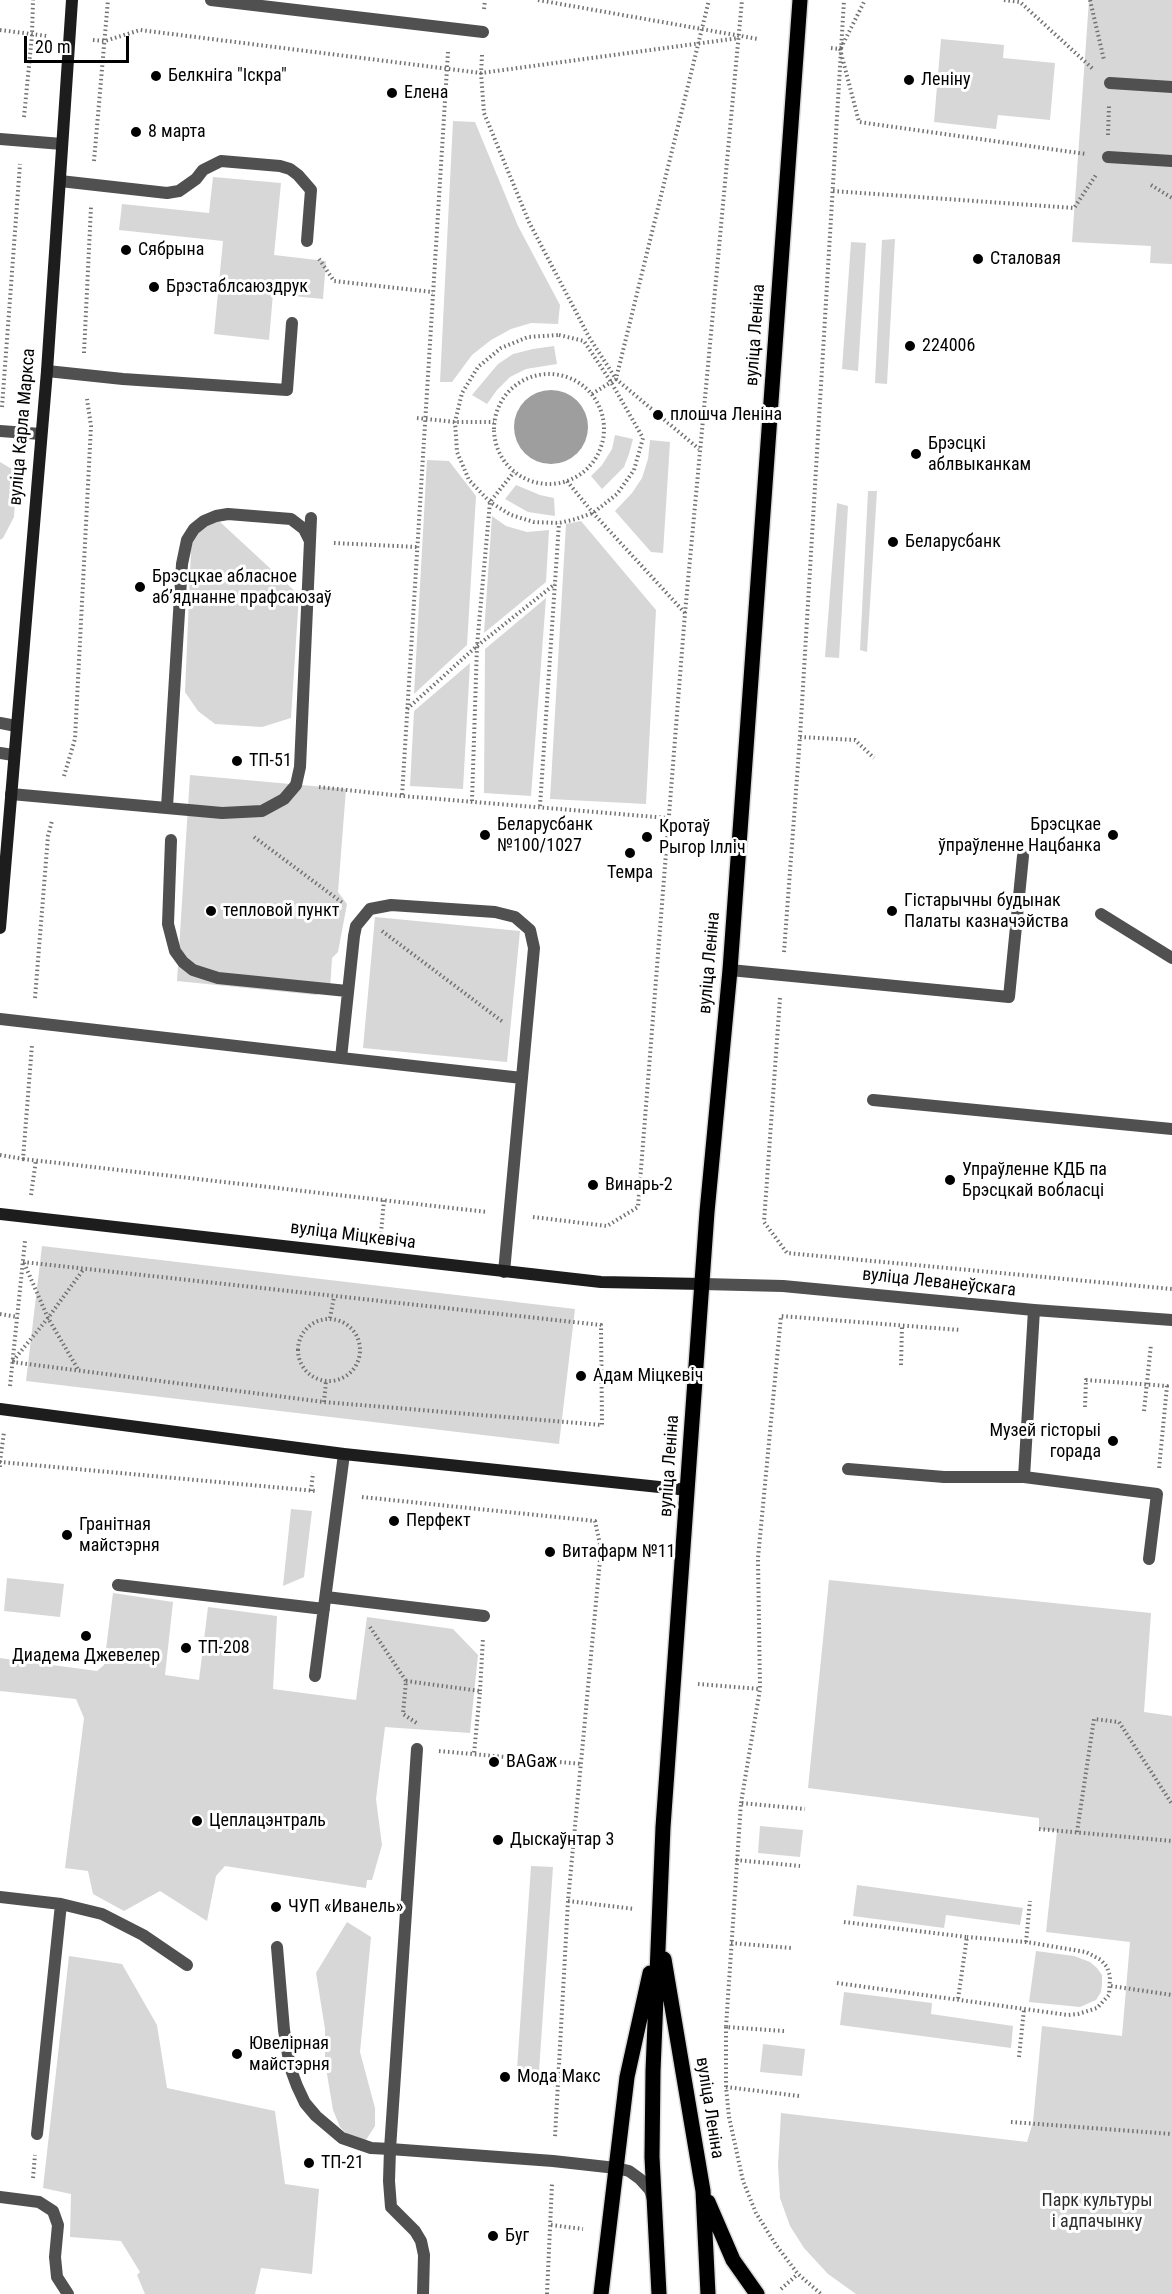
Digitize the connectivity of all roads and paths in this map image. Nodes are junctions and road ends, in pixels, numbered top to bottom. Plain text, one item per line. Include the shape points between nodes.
1 (33, 0) edge
2 (72, 0) edge
3 (108, 0) edge
4 (211, 0) edge
5 (485, 0) edge
6 (538, 0) edge
7 (709, 0) edge
8 (742, 0) edge
9 (800, 0) edge
10 (844, 0) edge
11 (865, 0) edge
12 (1004, 0) edge
13 (1090, 0) edge
14 (450, 28) junction
15 (702, 30) junction
16 (483, 32) junction
17 (739, 38) junction
18 (758, 39) dead end
19 (105, 41) junction
20 (699, 43) junction
21 (831, 48) dead end
22 (840, 49) junction
23 (447, 68) junction
24 (481, 73) junction
25 (1110, 83) junction
26 (1172, 87) edge
27 (0, 140) edge
28 (21, 141) junction
29 (62, 144) junction
30 (1107, 157) joint
31 (1172, 161) edge
32 (60, 181) junction
33 (92, 185) junction
34 (833, 191) junction
35 (1074, 208) dead end
36 (307, 241) joint
37 (432, 292) junction
38 (292, 323) dead end
39 (47, 371) junction
40 (83, 375) junction
41 (616, 379) junction
42 (611, 382) junction
43 (592, 394) junction
44 (417, 418) dead end
45 (424, 419) junction
46 (454, 422) junction
47 (494, 422) junction
48 (0, 431) edge
49 (41, 434) junction
50 (699, 449) junction
51 (514, 472) junction
52 (567, 481) junction
53 (490, 502) junction
54 (593, 513) junction
55 (311, 518) dead end
56 (559, 523) junction
57 (310, 542) junction
58 (417, 547) junction
59 (556, 584) junction
60 (685, 613) junction
61 (477, 646) junction
62 (407, 709) junction
63 (0, 723) edge
64 (16, 726) junction
65 (800, 737) junction
66 (0, 753) edge
67 (14, 754) junction
68 (874, 758) dead end
69 (296, 785) junction
70 (11, 794) junction
71 (402, 796) junction
72 (58, 799) junction
73 (472, 801) junction
74 (167, 807) junction
75 (540, 807) junction
76 (668, 818) junction
77 (171, 840) dead end
78 (1023, 856) dead end
79 (1101, 914) dead end
80 (0, 928) edge
81 (1172, 958) edge
82 (730, 970) junction
83 (782, 975) junction
84 (347, 991) junction
85 (0, 1019) edge
86 (33, 1023) junction
87 (341, 1058) junction
88 (522, 1078) junction
89 (873, 1100) dead end
90 (1172, 1129) edge
91 (0, 1155) edge
92 (23, 1159) junction
93 (384, 1200) junction
94 (0, 1214) edge
95 (508, 1215) junction
96 (380, 1257) junction
97 (23, 1263) junction
98 (83, 1270) junction
99 (504, 1272) junction
100 (703, 1284) junction
101 (1172, 1289) edge
102 (334, 1297) junction
103 (1034, 1310) junction
104 (0, 1314) edge
105 (781, 1316) dead end
106 (18, 1317) junction
107 (48, 1318) junction
108 (330, 1318) junction
109 (1172, 1320) edge
110 (902, 1326) dead end
111 (1151, 1344) dead end
112 (12, 1362) junction
113 (901, 1365) dead end
114 (79, 1371) junction
115 (326, 1381) junction
116 (1147, 1384) junction
117 (324, 1402) junction
118 (1085, 1407) dead end
119 (4, 1409) edge
120 (1144, 1411) dead end
121 (344, 1454) junction
122 (0, 1462) edge
123 (0, 1467) edge
124 (848, 1469) dead end
125 (1024, 1477) junction
126 (688, 1490) junction
127 (1157, 1494) junction
128 (339, 1495) junction
129 (1149, 1559) dead end
130 (118, 1585) dead end
131 (350, 1600) junction
132 (325, 1603) junction
133 (484, 1616) joint
134 (315, 1676) dead end
135 (674, 1681) junction
136 (406, 1682) junction
137 (760, 1689) junction
138 (480, 1691) junction
139 (417, 1749) junction
140 (474, 1754) junction
141 (582, 1764) junction
142 (741, 1803) junction
143 (1172, 1804) edge
144 (805, 1809) dead end
145 (1039, 1829) dead end
146 (1077, 1832) junction
147 (1172, 1840) edge
148 (736, 1860) junction
149 (800, 1866) dead end
150 (0, 1897) edge
151 (1030, 1900) dead end
152 (568, 1901) junction
153 (61, 1904) junction
154 (660, 1912) junction
155 (844, 1922) dead end
156 (659, 1929) junction
157 (967, 1937) junction
158 (1026, 1942) junction
159 (731, 1943) junction
160 (278, 1947) dead end
161 (791, 1948) dead end
162 (187, 1965) dead end
163 (837, 1983) dead end
164 (1111, 1986) junction
165 (1172, 1995) edge
166 (958, 1999) junction
167 (1024, 2008) junction
168 (726, 2027) junction
169 (784, 2031) dead end
170 (1019, 2057) dead end
171 (726, 2087) junction
172 (799, 2096) dead end
173 (1011, 2122) dead end
174 (37, 2134) joint
175 (1172, 2134) edge
176 (390, 2149) junction
177 (553, 2161) junction
178 (616, 2168) junction
179 (703, 2191) junction
180 (0, 2197) edge
181 (31, 2200) junction
182 (654, 2201) junction
183 (798, 2274) junction
184 (68, 2294) edge
185 (423, 2294) edge
186 (547, 2294) edge
187 (601, 2294) edge
188 (659, 2294) edge
189 (708, 2294) edge
190 (757, 2294) edge
191 (776, 2294) edge
192 (821, 2294) edge

1 - 28 path
2 - 29 main road, вуліца Карла Маркса
3 - 19 path
4 - 14 street
5 - 16 path
6 - 15 path
7 - 15 path
8 - 17 path
9 - 82 main road, вуліца Леніна
10 - 22 path
11 - 22 path
12 - 25 path via 1020,2
13 - 25 path
14 - 16 street
14 - 23 path
15 - 17 path
15 - 20 path
16 - 24 path
17 - 18 path
17 - 20 path
17 - 50 path
19 - 23 path via 140,30
19 - 33 path
20 - 24 path
20 - 41 path
21 - 22 path
22 - 30 path via 859,123
22 - 34 path
23 - 24 path
23 - 37 path
24 - 41 path via 484,113 529,222 589,337
25 - 26 street
27 - 28 street
28 - 29 street
28 - 48 path
29 - 32 main road, вуліца Карла Маркса
30 - 31 street
32 - 33 street
32 - 39 main road, вуліца Карла Маркса
33 - 36 street via 167,194 178,191 221,161 280,166 298,175 311,190
33 - 40 path
34 - 35 path
34 - 65 path
36 - 37 path via 334,280
37 - 45 path
38 - 40 street via 287,390
39 - 40 street
39 - 49 main road, вуліца Карла Маркса
40 - 72 path via 91,426 75,739
41 - 42 path
41 - 50 path
42 - 43 path
42 - 46 path via 584,341 559,335 528,337 501,348 478,367 462,393
42 - 54 path via 643,438 634,470 617,494
43 - 47 path via 561,375 543,374 510,390 499,405
43 - 52 path via 601,410 602,445 595,461
44 - 45 path
45 - 46 path
45 - 58 path
46 - 47 path
46 - 53 path via 457,452 470,480
47 - 51 path via 495,441
48 - 49 street
49 - 64 main road, вуліца Карла Маркса
50 - 60 path
51 - 52 path via 530,482 548,485
51 - 53 path
52 - 54 path
53 - 56 path via 511,515 534,522
53 - 61 path
54 - 56 path
54 - 60 path
55 - 57 street
56 - 59 path
57 - 58 path
57 - 69 street
57 - 74 street via 304,529 291,519 228,514 204,521 187,540 182,564
58 - 62 path
59 - 61 path
59 - 75 path
60 - 76 path
61 - 62 path
61 - 73 path
62 - 71 path
63 - 64 street
64 - 67 main road, вуліца Карла Маркса
65 - 68 path via 855,740
65 - 83 path
66 - 67 street
67 - 70 main road, вуліца Карла Маркса
69 - 71 path
69 - 74 street via 284,799 262,810 222,813
70 - 72 street
70 - 80 main road, вуліца Карла Маркса
71 - 73 path
72 - 74 street
72 - 86 path via 48,836
73 - 75 path
75 - 76 path
76 - 95 path via 638,1207 607,1226
77 - 84 street via 168,924 175,951 183,962 218,978
78 - 83 street via 1009,996
79 - 81 street
82 - 83 street
82 - 100 main road, вуліца Леніна
83 - 101 path via 764,1222 787,1253
84 - 87 street
84 - 88 street via 356,927 369,909 391,905 495,912 515,917 530,930 534,948
85 - 86 street
86 - 87 street
86 - 92 path
87 - 88 street
88 - 95 street
89 - 90 street
91 - 92 path
92 - 93 path
93 - 95 path
93 - 96 path
94 - 96 main road, вуліца Міцкевіча
95 - 99 street
96 - 99 main road, вуліца Міцкевіча
97 - 98 path
97 - 106 path
97 - 107 path
98 - 102 path
98 - 107 path
99 - 100 main road, вуліца Міцкевіча via 602,1282
100 - 103 street, вуліца Леванеўскага via 783,1286
100 - 126 main road, вуліца Леніна
102 - 108 path
102 - 117 path via 601,1325 602,1425
103 - 109 street, вуліца Леванеўскага
103 - 125 street
104 - 106 path
105 - 137 path via 758,1558
106 - 112 path
107 - 112 path
107 - 114 path
108 - 115 path via 312,1322 304,1329 297,1348 303,1368
108 - 115 path via 351,1327 360,1346 356,1366 349,1374
110 - 113 path
111 - 116 path
112 - 114 path
112 - 119 path
114 - 117 path
115 - 117 path
116 - 118 path via 1086,1380
116 - 120 path
116 - 127 path via 1167,1386
119 - 121 main road
119 - 122 path
121 - 126 main road
121 - 128 street
122 - 123 path
122 - 128 path
124 - 125 street via 944,1477
125 - 127 street
126 - 135 main road, вуліца Леніна
127 - 129 street
128 - 132 street
128 - 141 path via 595,1521 601,1549
130 - 132 street
131 - 132 street
131 - 133 street
131 - 136 path
132 - 134 street
133 - 138 path
135 - 137 path
135 - 154 main road, вуліца Леніна
136 - 138 path
136 - 139 path via 404,1714 418,1725
137 - 142 path
138 - 140 path
139 - 140 path
139 - 176 street
140 - 141 path
141 - 152 path
142 - 144 path
142 - 148 path
143 - 146 path via 1119,1722 1094,1719
145 - 146 path
146 - 147 path
148 - 149 path
148 - 159 path
150 - 153 street
151 - 158 path
152 - 154 path
152 - 177 path
153 - 162 street via 116,1920
153 - 174 street
154 - 156 main road, вуліца Леніна
155 - 157 path
156 - 178 main road via 627,2077
156 - 179 main road, вуліца Леніна
156 - 182 main road, вуліца Леніна via 653,2071
157 - 158 path
157 - 166 path
158 - 164 path via 1093,1955 1107,1967
159 - 161 path
159 - 168 path
160 - 176 street via 286,2049 305,2103 342,2138 371,2148
163 - 166 path
164 - 165 path
164 - 167 path via 1105,2002 1089,2012 1068,2015
166 - 167 path
167 - 170 path
168 - 169 path
168 - 171 path
171 - 172 path
171 - 183 path via 734,2148 756,2213
173 - 175 path
174 - 181 path
176 - 177 street
176 - 185 street via 392,2207 421,2241
177 - 178 street
177 - 186 path
178 - 182 street via 640,2179
178 - 187 main road
179 - 189 main road, вуліца Леніна
179 - 190 main road via 733,2260
180 - 181 street
181 - 184 street via 47,2205 57,2218 57,2277
182 - 188 main road, вуліца Леніна
183 - 191 path
183 - 192 path

